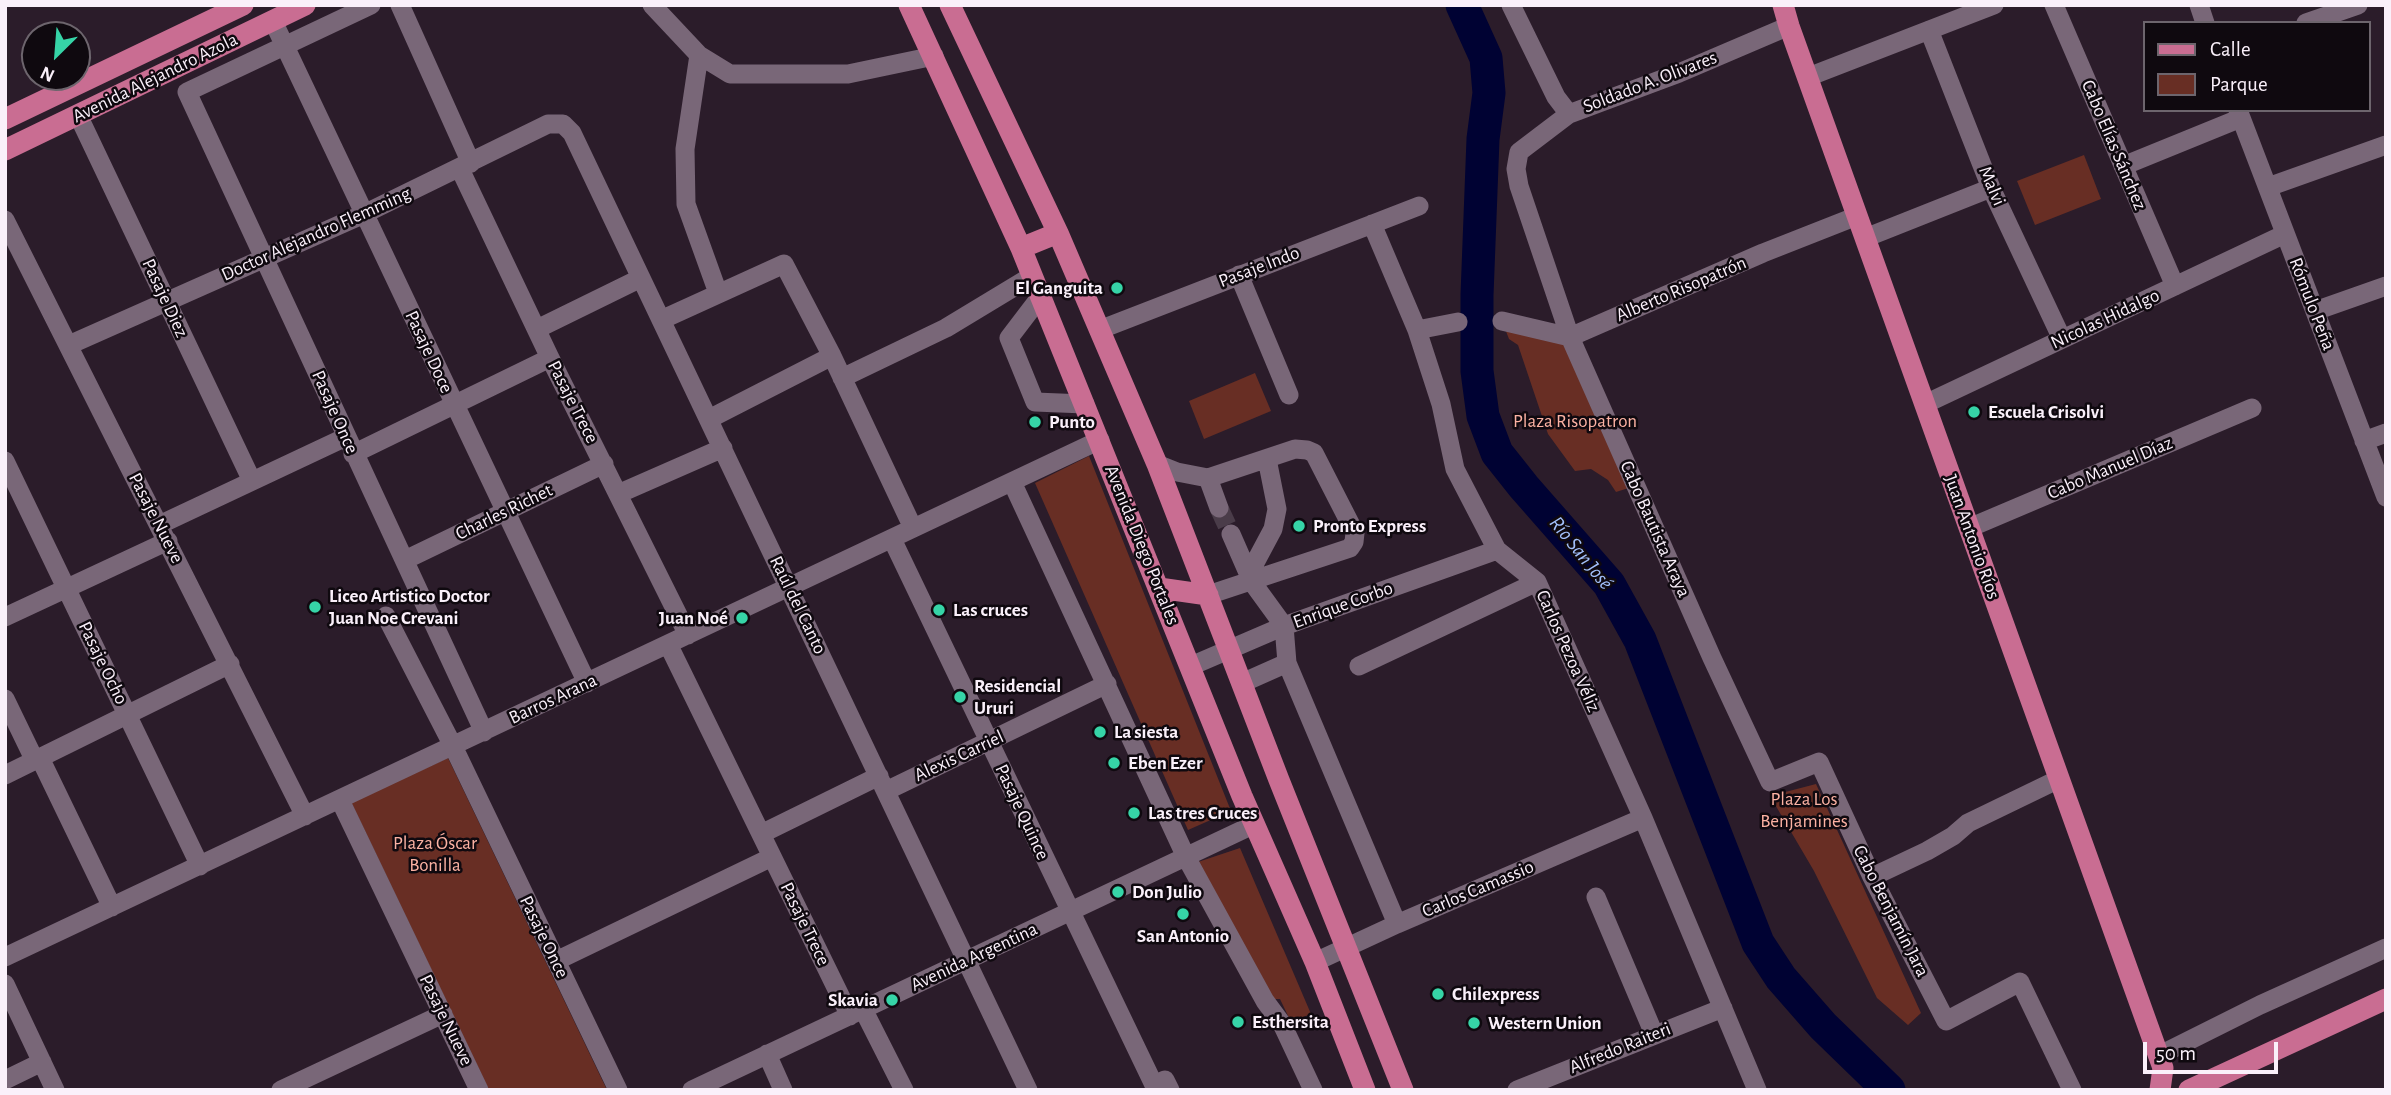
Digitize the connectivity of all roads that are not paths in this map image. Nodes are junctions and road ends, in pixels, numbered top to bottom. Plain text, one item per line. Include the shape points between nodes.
1 (305, 5) edge
2 (371, 5) edge
3 (400, 5) edge
4 (652, 5) edge
5 (909, 5) edge
6 (950, 5) edge
7 (1511, 5) edge
8 (1783, 5) edge
9 (1994, 5) edge
10 (2054, 5) edge
11 (2358, 5) edge
12 (240, 6) edge
13 (273, 21) junction
14 (2312, 21) edge
15 (1789, 26) junction
16 (1929, 30) junction
17 (250, 32) junction
18 (286, 46) junction
19 (699, 55) junction
20 (934, 55) junction
21 (1808, 77) junction
22 (1569, 114) junction
23 (2240, 114) edge
24 (78, 115) junction
25 (5, 119) edge
26 (563, 124) joint
27 (2386, 145) edge
28 (5, 150) edge
29 (1520, 152) joint
30 (466, 166) junction
31 (2123, 166) junction
32 (2267, 187) junction
33 (1992, 188) junction
34 (1419, 206) dead end
35 (364, 214) junction
36 (1857, 216) junction
37 (5, 220) edge
38 (1372, 224) junction
39 (1058, 233) junction
40 (2285, 233) junction
41 (1865, 238) junction
42 (1021, 248) junction
43 (264, 257) junction
44 (1239, 275) junction
45 (1032, 276) junction
46 (641, 278) junction
47 (2175, 286) junction
48 (2386, 286) edge
49 (718, 293) junction
50 (1041, 296) junction
51 (167, 302) junction
52 (2315, 310) junction
53 (661, 320) junction
54 (1502, 321) dead end
55 (1458, 322) dead end
56 (537, 329) junction
57 (1099, 330) junction
58 (1417, 330) junction
59 (1570, 337) junction
60 (2062, 339) junction
61 (69, 345) junction
62 (832, 356) junction
63 (550, 358) junction
64 (842, 378) junction
65 (1289, 395) dead end
66 (1085, 404) junction
67 (1924, 404) junction
68 (454, 405) junction
69 (2252, 408) dead end
70 (709, 419) junction
71 (2386, 433) edge
72 (1100, 440) junction
73 (2364, 440) junction
74 (350, 446) junction
75 (723, 447) junction
76 (1267, 459) junction
77 (5, 461) edge
78 (604, 464) junction
79 (1157, 464) junction
80 (1209, 478) junction
81 (252, 481) junction
82 (1012, 482) junction
83 (618, 494) junction
84 (2386, 497) edge
85 (1219, 508) tunnel mouth
86 (506, 511) junction
87 (913, 528) junction
88 (1969, 528) junction
89 (163, 533) junction
90 (1231, 534) tunnel mouth
91 (891, 539) junction
92 (1497, 550) junction
93 (405, 560) junction
94 (1250, 578) junction
95 (1537, 582) junction
96 (789, 587) junction
97 (68, 588) junction
98 (1159, 588) junction
99 (1208, 595) junction
100 (386, 616) dead end
101 (5, 617) edge
102 (1284, 626) junction
103 (688, 635) junction
104 (668, 644) junction
105 (1228, 649) junction
106 (1287, 663) junction
107 (230, 664) junction
108 (1191, 666) junction
109 (1359, 666) dead end
110 (587, 683) junction
111 (1242, 683) junction
112 (1107, 684) junction
113 (5, 699) edge
114 (128, 715) junction
115 (484, 732) junction
116 (989, 742) junction
117 (453, 746) junction
118 (38, 759) junction
119 (1819, 762) joint
120 (5, 775) edge
121 (2059, 779) junction
122 (882, 783) junction
123 (340, 800) junction
124 (305, 816) junction
125 (1643, 818) junction
126 (1255, 824) junction
127 (761, 834) junction
128 (772, 857) junction
129 (1186, 857) junction
130 (200, 866) junction
131 (1872, 877) junction
132 (1596, 897) dead end
133 (112, 907) junction
134 (1069, 912) junction
135 (1397, 923) junction
136 (2386, 948) edge
137 (1346, 949) junction
138 (5, 957) edge
139 (966, 960) junction
140 (556, 961) junction
141 (1315, 962) junction
142 (5, 985) edge
143 (2386, 999) edge
144 (1723, 1008) junction
145 (856, 1012) junction
146 (443, 1014) junction
147 (1654, 1034) junction
148 (767, 1054) junction
149 (42, 1062) junction
150 (2160, 1062) junction
151 (5, 1080) edge
152 (1163, 1085) edge
153 (2191, 1089) edge
154 (55, 1090) edge
155 (281, 1090) edge
156 (479, 1090) edge
157 (618, 1090) edge
158 (692, 1090) edge
159 (783, 1090) edge
160 (904, 1090) edge
161 (1028, 1090) edge
162 (1313, 1090) edge
163 (1365, 1090) edge
164 (1404, 1090) edge
165 (1517, 1090) edge
166 (1757, 1090) edge
167 (2072, 1090) edge
168 (2160, 1090) edge

1 - 13 main road, Avenida Alejandro Azola
2 - 18 street
3 - 30 street, Pasaje Trece
4 - 19 street
5 - 20 main road, Avenida Diego Portales
6 - 39 main road
7 - 22 street
8 - 15 main road, Juan Antonio Ríos
9 - 16 street
10 - 31 street, Cabo Elías Sánchez
11 - 14 street
12 - 17 street
12 - 25 main road, Avenida Alejandro Azola
13 - 17 main road, Avenida Alejandro Azola
13 - 18 street, Pasaje Doce
15 - 21 main road, Juan Antonio Ríos
15 - 22 street, Soldado A. Olivares
16 - 21 street
16 - 33 street, Malvi
17 - 24 main road, Avenida Alejandro Azola
18 - 35 street, Pasaje Doce
18 - 43 street, Pasaje Once via 187,92
19 - 20 street via 730,74 777,75 848,74
19 - 49 street via 685,149 686,204
20 - 42 main road, Avenida Diego Portales
21 - 36 main road, Juan Antonio Ríos
22 - 29 street, Soldado A. Olivares
23 - 31 street
23 - 32 street, Rómulo Peña
24 - 28 main road, Avenida Alejandro Azola
24 - 51 street, Pasaje Diez
26 - 30 street, Doctor Alejandro Flemming via 548,124
26 - 46 street, Raúl del Canto via 572,133
27 - 32 street
29 - 59 street, Cabo Bautista Araya via 1519,186
30 - 35 street, Doctor Alejandro Flemming
30 - 56 street, Pasaje Trece
31 - 47 street, Cabo Elías Sánchez
32 - 40 street, Rómulo Peña
33 - 41 street
33 - 60 street, Malvi
34 - 38 street, Pasaje Indo
35 - 43 street, Doctor Alejandro Flemming
35 - 68 street, Pasaje Doce
36 - 41 main road, Juan Antonio Ríos
36 - 59 street, Alberto Risopatrón
37 - 61 street, Pasaje Nueve
38 - 44 street, Pasaje Indo
38 - 58 street, Carlos Pezoa Véliz
39 - 42 main road
39 - 57 main road
40 - 47 street, Nicolas Hidalgo
40 - 52 street, Rómulo Peña
41 - 67 main road, Juan Antonio Ríos
42 - 45 main road, Avenida Diego Portales
43 - 51 street, Doctor Alejandro Flemming
43 - 74 street, Pasaje Once
44 - 57 street, Pasaje Indo
44 - 65 street
45 - 50 main road, Avenida Diego Portales
45 - 64 street via 946,328
46 - 53 street, Raúl del Canto
46 - 56 street
47 - 60 street, Nicolas Hidalgo
48 - 52 street
49 - 53 street
49 - 62 street via 784,264
50 - 66 main road, Avenida Diego Portales
50 - 66 street via 1009,338 1035,402
51 - 61 street, Doctor Alejandro Flemming
51 - 81 street, Pasaje Diez
52 - 73 street, Rómulo Peña
53 - 70 street, Raúl del Canto
54 - 59 street
55 - 58 street
56 - 63 street, Pasaje Trece
57 - 79 main road
58 - 92 street, Carlos Pezoa Véliz via 1441,404 1455,469
59 - 119 street, Cabo Bautista Araya via 1770,782
60 - 67 street, Nicolas Hidalgo
61 - 89 street, Pasaje Nueve
62 - 64 street
62 - 70 street
63 - 68 street
63 - 78 street, Pasaje Trece
64 - 87 street
66 - 72 main road, Avenida Diego Portales
67 - 88 main road, Juan Antonio Ríos
68 - 74 street
68 - 86 street, Pasaje Doce
69 - 88 street, Cabo Manuel Díaz
70 - 75 street, Raúl del Canto
71 - 73 street
72 - 82 street, Barros Arana
72 - 98 main road, Avenida Diego Portales
73 - 84 street, Rómulo Peña
74 - 81 street
74 - 93 street, Pasaje Once
75 - 83 street
75 - 96 street, Raúl del Canto
76 - 80 street
76 - 94 street via 1275,519
76 - 94 street via 1295,449 1314,453 1355,533 1354,542 1350,548
77 - 97 street, Pasaje Ocho
78 - 83 street, Pasaje Trece
78 - 86 street, Charles Richet
79 - 80 street
79 - 99 main road
80 - 85 street
81 - 89 street
82 - 87 street, Barros Arana
82 - 112 street
83 - 103 street, Pasaje Trece
86 - 93 street, Charles Richet
86 - 110 street, Pasaje Doce
87 - 91 street, Barros Arana
88 - 121 main road, Juan Antonio Ríos
89 - 97 street
89 - 107 street, Pasaje Nueve
90 - 94 street
91 - 96 street, Barros Arana
91 - 116 street, Pasaje Quince
92 - 95 street, Carlos Pezoa Véliz
92 - 102 street, Enrique Corbo
93 - 115 street, Pasaje Once
94 - 99 street
94 - 102 street
95 - 109 street
95 - 125 street, Carlos Pezoa Véliz
96 - 103 street, Barros Arana
96 - 122 street, Raúl del Canto
97 - 101 street
97 - 114 street, Pasaje Ocho
98 - 99 main road
98 - 108 main road, Avenida Diego Portales
99 - 105 main road
100 - 117 street, Pasaje Once
102 - 105 street, Enrique Corbo
102 - 106 street
103 - 104 street, Barros Arana
104 - 110 street, Barros Arana
104 - 127 street, Pasaje Trece
105 - 108 street, Enrique Corbo
105 - 111 main road
106 - 111 street
106 - 135 street
107 - 114 street
107 - 124 street, Pasaje Nueve
108 - 126 main road, Avenida Diego Portales
110 - 115 street, Barros Arana
111 - 137 main road
112 - 116 street, Alexis Carriel
112 - 129 street
113 - 118 street
114 - 118 street
114 - 130 street, Pasaje Ocho
115 - 117 street, Barros Arana
116 - 122 street, Alexis Carriel
116 - 134 street, Pasaje Quince
117 - 123 street, Barros Arana
117 - 140 street, Pasaje Once
118 - 120 street
118 - 133 street
119 - 131 street, Cabo Benjamín Jara
121 - 131 street
121 - 150 main road, Juan Antonio Ríos
122 - 127 street, Alexis Carriel
122 - 139 street, Raúl del Canto
123 - 124 street, Barros Arana
123 - 146 street, Pasaje Nueve
124 - 130 street, Barros Arana
125 - 135 street, Carlos Camassio
125 - 144 street, Carlos Pezoa Véliz
126 - 129 street, Avenida Argentina
126 - 141 main road, Avenida Diego Portales
127 - 128 street, Pasaje Trece
128 - 140 street
128 - 145 street, Pasaje Trece
129 - 134 street, Avenida Argentina
129 - 162 street via 1282,1024
130 - 133 street, Barros Arana
131 - 167 street, Cabo Benjamín Jara via 1946,1021 2020,982
132 - 147 street
133 - 138 street, Barros Arana
134 - 139 street, Avenida Argentina
134 - 152 street, Pasaje Quince
135 - 137 street, Carlos Camassio
136 - 150 street via 2260,1005
137 - 141 street, Carlos Camassio
137 - 164 main road
139 - 145 street, Avenida Argentina
139 - 161 street, Raúl del Canto
140 - 157 street, Pasaje Once
141 - 163 main road, Avenida Diego Portales
142 - 149 street
143 - 153 main road
144 - 147 street, Alfredo Raiteri
144 - 166 street, Carlos Pezoa Véliz
145 - 148 street, Avenida Argentina
145 - 160 street, Pasaje Trece
146 - 155 street
146 - 156 street, Pasaje Nueve
147 - 165 street, Alfredo Raiteri
148 - 158 street, Avenida Argentina
148 - 159 street
149 - 151 street
149 - 154 street
150 - 153 main road
150 - 168 main road, Juan Antonio Ríos

